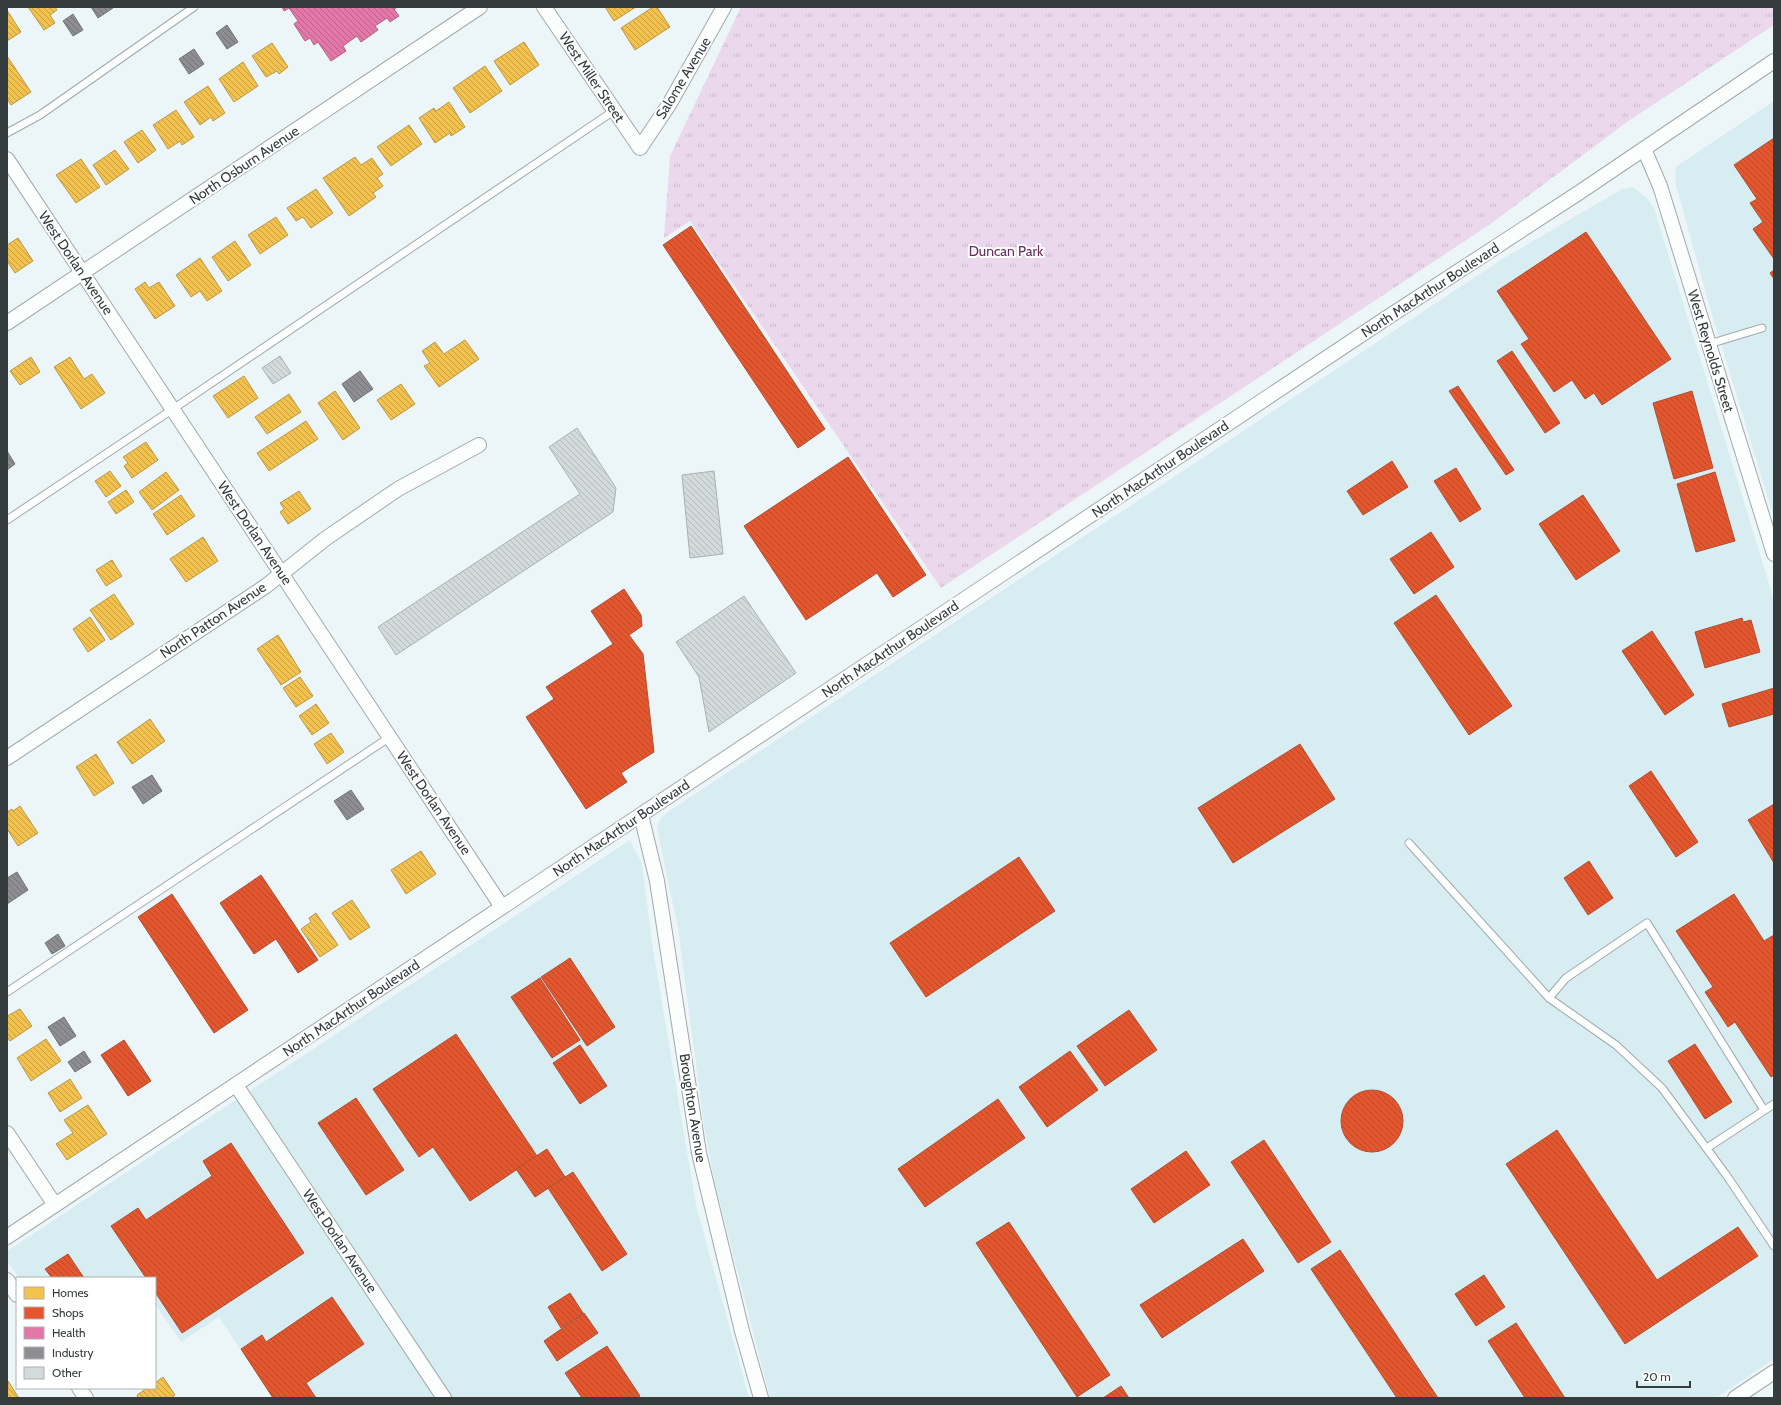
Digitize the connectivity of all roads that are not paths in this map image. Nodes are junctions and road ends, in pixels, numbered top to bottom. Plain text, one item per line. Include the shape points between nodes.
1 (194, 7) edge
2 (480, 7) edge
3 (544, 7) edge
4 (724, 7) edge
5 (1774, 61) edge
6 (615, 110) junction
7 (7, 133) edge
8 (640, 148) joint
9 (1644, 149) junction
10 (7, 159) edge
11 (82, 273) junction
12 (7, 323) edge
13 (1762, 328) dead end
14 (1709, 344) junction
15 (173, 409) junction
16 (479, 445) dead end
17 (7, 520) edge
18 (1774, 554) edge
19 (281, 572) junction
20 (390, 737) junction
21 (7, 758) edge
22 (641, 815) junction
23 (1410, 843) dead end
24 (502, 907) junction
25 (7, 992) edge
26 (1549, 998) junction
27 (236, 1084) junction
28 (1774, 1104) edge
29 (1764, 1110) junction
30 (7, 1133) edge
31 (1707, 1148) junction
32 (55, 1205) junction
33 (7, 1236) edge
34 (1774, 1246) edge
35 (7, 1280) edge
36 (16, 1294) edge
37 (1774, 1372) edge
38 (80, 1389) edge
39 (86, 1398) edge
40 (444, 1398) edge
41 (761, 1398) edge
42 (1735, 1398) edge

1 - 7 lane via 40,115
2 - 11 street, North Osburn Avenue
3 - 6 street, West Miller Street
4 - 8 street, Salome Avenue via 670,103
5 - 9 street, North MacArthur Boulevard
6 - 8 street, West Miller Street
6 - 15 lane
9 - 14 street, West Reynolds Street via 1660,186
9 - 22 street, North MacArthur Boulevard
10 - 11 street, West Dorlan Avenue
11 - 12 street, North Osburn Avenue
11 - 15 street, West Dorlan Avenue
13 - 14 lane
14 - 18 street, West Reynolds Street
15 - 17 lane
15 - 19 street, West Dorlan Avenue
16 - 19 street, North Patton Avenue via 398,489
19 - 20 street, West Dorlan Avenue
19 - 21 street, North Patton Avenue via 266,586
20 - 24 street, West Dorlan Avenue
20 - 25 lane
22 - 24 street, North MacArthur Boulevard
22 - 41 street, Broughton Avenue via 657,881 699,1152 742,1331
23 - 26 lane
24 - 27 street, North MacArthur Boulevard
26 - 29 lane via 1566,978 1646,923
26 - 31 lane via 1616,1045 1662,1088
27 - 32 street, North MacArthur Boulevard
27 - 40 street, West Dorlan Avenue
28 - 29 lane
29 - 31 lane
30 - 32 street
31 - 34 lane
32 - 33 street, North MacArthur Boulevard
35 - 36 street
37 - 42 street
38 - 39 street

